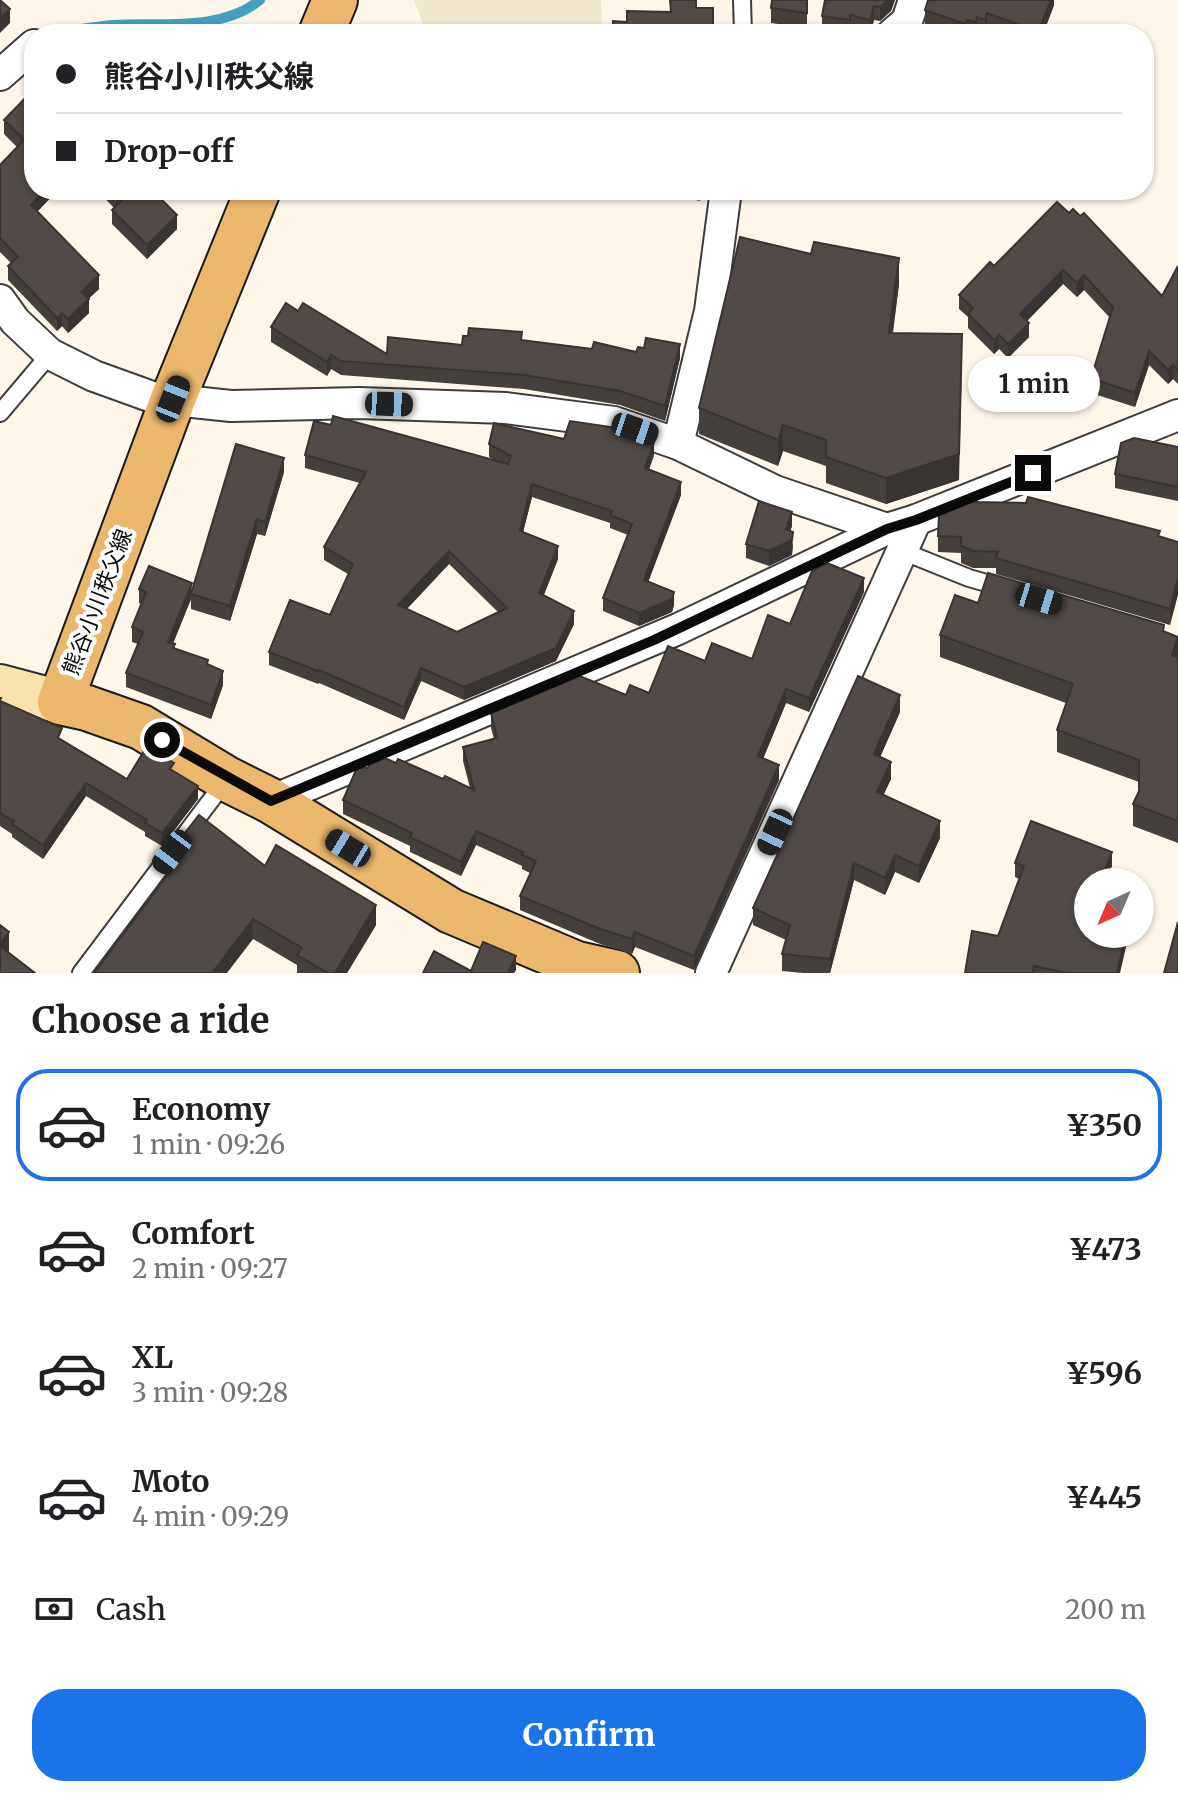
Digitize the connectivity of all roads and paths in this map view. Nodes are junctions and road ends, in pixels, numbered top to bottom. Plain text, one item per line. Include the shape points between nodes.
1 (335, 0) edge
2 (742, 0) edge
3 (914, 0) edge
4 (325, 24) edge
5 (743, 24) edge
6 (904, 24) edge
7 (24, 53) edge
8 (1, 72) edge
9 (254, 200) edge
10 (725, 200) edge
11 (0, 300) edge
12 (50, 354) junction
13 (173, 399) junction
14 (0, 413) edge
15 (1178, 415) edge
16 (678, 444) junction
17 (895, 540) junction
18 (1023, 594) edge
19 (0, 686) edge
20 (60, 702) junction
21 (227, 779) junction
22 (271, 801) junction
23 (81, 973) edge
24 (617, 973) edge
25 (711, 973) edge

1 - 4 main road
2 - 5 lane
3 - 6 street
7 - 8 street
9 - 13 main road, 熊谷小川秩父線
10 - 16 street via 710,311
11 - 12 street
12 - 13 street via 94,376 155,398
12 - 14 lane
13 - 16 street via 231,406 506,408 614,422
13 - 20 main road, 熊谷小川秩父線
15 - 17 street via 916,520
16 - 17 street
17 - 18 lane via 969,578
17 - 22 street
17 - 25 street
19 - 20 street
20 - 21 main road, 熊谷小川秩父線 via 141,727
21 - 22 main road, 熊谷小川秩父線
21 - 23 lane
22 - 24 main road, 熊谷小川秩父線 via 451,911 577,964

